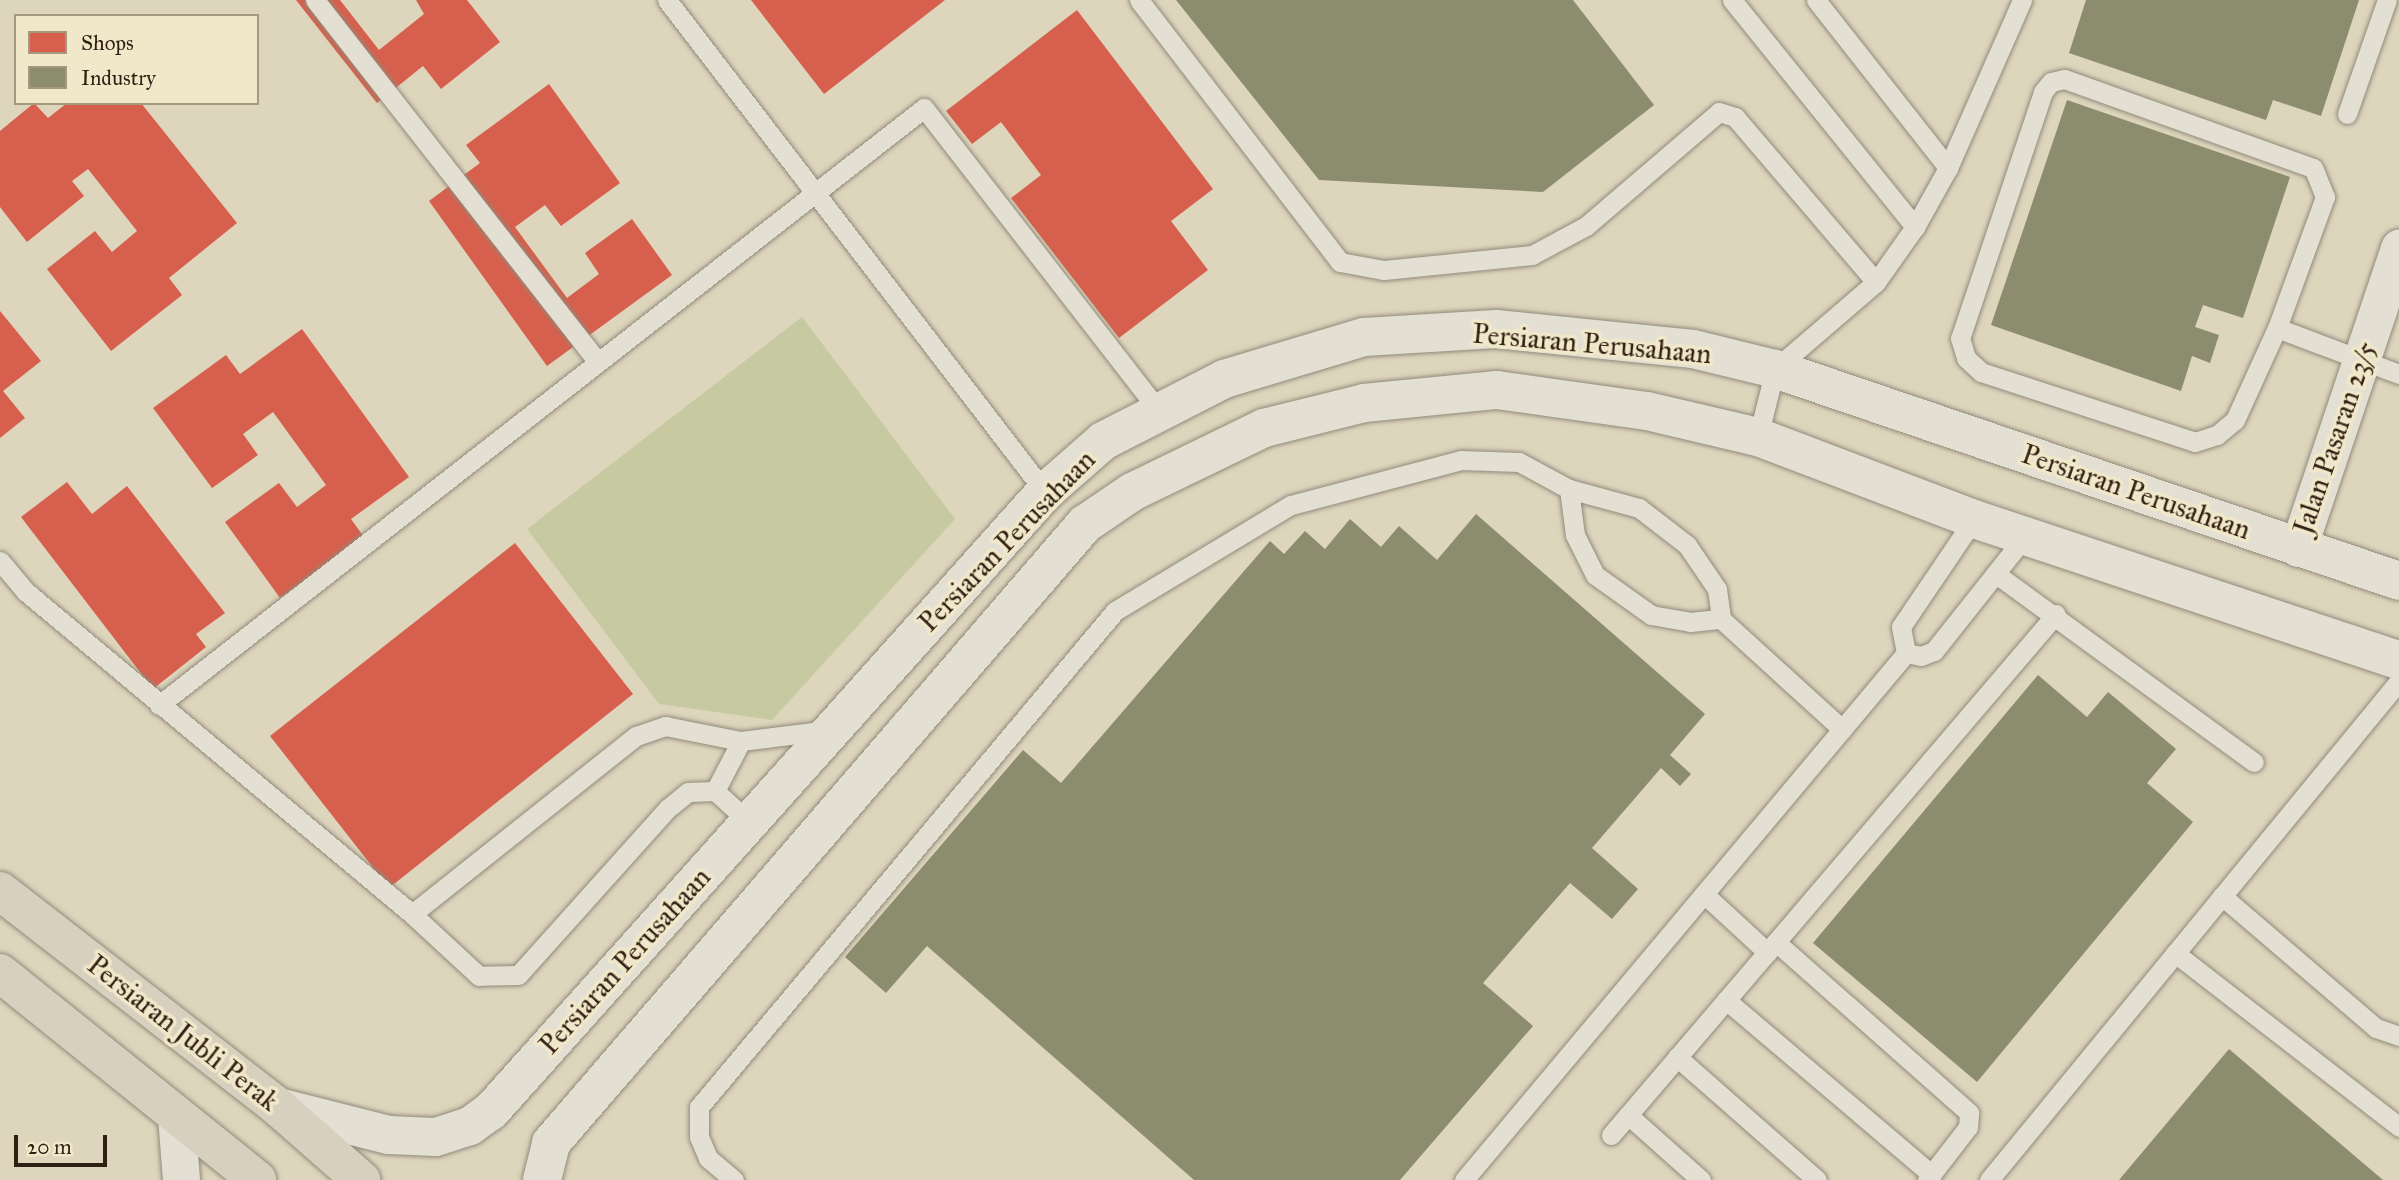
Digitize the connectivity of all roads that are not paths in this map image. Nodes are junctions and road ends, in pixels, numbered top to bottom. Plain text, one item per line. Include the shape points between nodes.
1 (315, 0) edge
2 (667, 0) edge
3 (1139, 0) edge
4 (1732, 0) edge
5 (1816, 0) edge
6 (2022, 0) edge
7 (2387, 0) edge
8 (2347, 114) dead end
9 (1948, 168) junction
10 (815, 193) junction
11 (1915, 227) junction
12 (2399, 248) edge
13 (1875, 282) junction
14 (2277, 328) junction
15 (598, 362) junction
16 (2361, 362) junction
17 (1775, 369) junction
18 (2399, 374) edge
19 (1160, 412) junction
20 (1758, 437) junction
21 (1569, 489) junction
22 (1045, 492) junction
23 (1974, 519) junction
24 (2025, 536) junction
25 (2298, 548) junction
26 (0, 561) edge
27 (1996, 573) junction
28 (2399, 581) edge
29 (2056, 614) junction
30 (1721, 619) junction
31 (1906, 653) junction
32 (2399, 660) edge
33 (2399, 681) edge
34 (2380, 704) junction
35 (159, 705) junction
36 (2399, 711) edge
37 (1842, 729) junction
38 (832, 730) junction
39 (741, 741) junction
40 (2254, 762) dead end
41 (715, 792) junction
42 (749, 822) junction
43 (0, 891) edge
44 (1704, 894) junction
45 (2222, 896) junction
46 (412, 914) junction
47 (1771, 947) junction
48 (2175, 953) junction
49 (0, 973) edge
50 (1726, 1000) junction
51 (2399, 1036) edge
52 (1677, 1057) junction
53 (278, 1107) junction
54 (1628, 1115) junction
55 (176, 1116) junction
56 (2399, 1128) edge
57 (1611, 1135) dead end
58 (1929, 1177) edge
59 (181, 1180) edge
60 (257, 1180) edge
61 (361, 1180) edge
62 (542, 1180) edge
63 (734, 1180) edge
64 (1464, 1180) edge
65 (1701, 1180) edge
66 (1817, 1180) edge
67 (1989, 1180) edge

1 - 15 lane
2 - 10 lane
3 - 13 lane via 1340,261 1384,270 1532,255 1586,226 1719,112 1735,117
4 - 11 lane
5 - 9 lane
6 - 9 lane
7 - 8 lane
9 - 11 lane
10 - 15 lane
10 - 19 lane via 924,108
10 - 22 lane
11 - 13 lane
12 - 16 street, Jalan Pasaran 23/5
13 - 17 lane
14 - 14 lane via 2235,420 2217,435 2195,442 1981,372 1966,358 1960,338 2043,92 2051,82 2064,79 2313,168 2325,197
14 - 16 lane
15 - 35 lane
16 - 18 lane
16 - 25 street, Jalan Pasaran 23/5
17 - 19 main road, Persiaran Perusahaan via 1693,349 1496,329 1364,337 1224,379
17 - 20 lane
17 - 25 main road, Persiaran Perusahaan
19 - 22 main road, Persiaran Perusahaan via 1103,441
20 - 23 main road, Persiaran Perusahaan
20 - 62 main road, Persiaran Perusahaan via 1647,411 1497,390 1364,403 1264,428 1132,492 1084,524 551,1143
21 - 30 lane via 1639,508 1687,545 1717,589
21 - 30 lane via 1575,535 1595,575 1651,615 1690,622
21 - 63 lane via 1518,462 1461,460 1291,505 1115,611 699,1107 699,1137 708,1158
22 - 38 main road, Persiaran Perusahaan
23 - 24 main road, Persiaran Perusahaan
23 - 31 lane via 1901,627
24 - 27 lane
24 - 32 main road, Persiaran Perusahaan
25 - 28 main road, Persiaran Perusahaan
26 - 35 lane via 25,591
27 - 29 lane
27 - 31 lane via 1934,650 1921,656
29 - 40 lane
29 - 47 lane
30 - 37 lane
31 - 37 lane
33 - 34 lane
34 - 36 lane
34 - 45 lane
35 - 46 lane
37 - 44 lane
38 - 39 lane
38 - 42 main road, Persiaran Perusahaan
39 - 41 lane
39 - 46 lane via 665,726 636,736
41 - 42 lane
41 - 46 lane via 688,792 668,808 518,975 479,976
42 - 53 main road, Persiaran Perusahaan via 491,1111 470,1126 436,1137 389,1135
43 - 53 main road, Persiaran Jubli Perak
44 - 47 lane
44 - 64 lane
45 - 48 lane
45 - 51 lane via 2376,1028
47 - 50 lane
47 - 58 lane via 1969,1113 1968,1127
48 - 56 lane
48 - 67 lane
49 - 55 main road
50 - 52 lane
50 - 58 lane
52 - 54 lane
52 - 66 lane
53 - 61 main road, Persiaran Jubli Perak
54 - 57 lane
54 - 65 lane
55 - 59 street
55 - 60 main road

